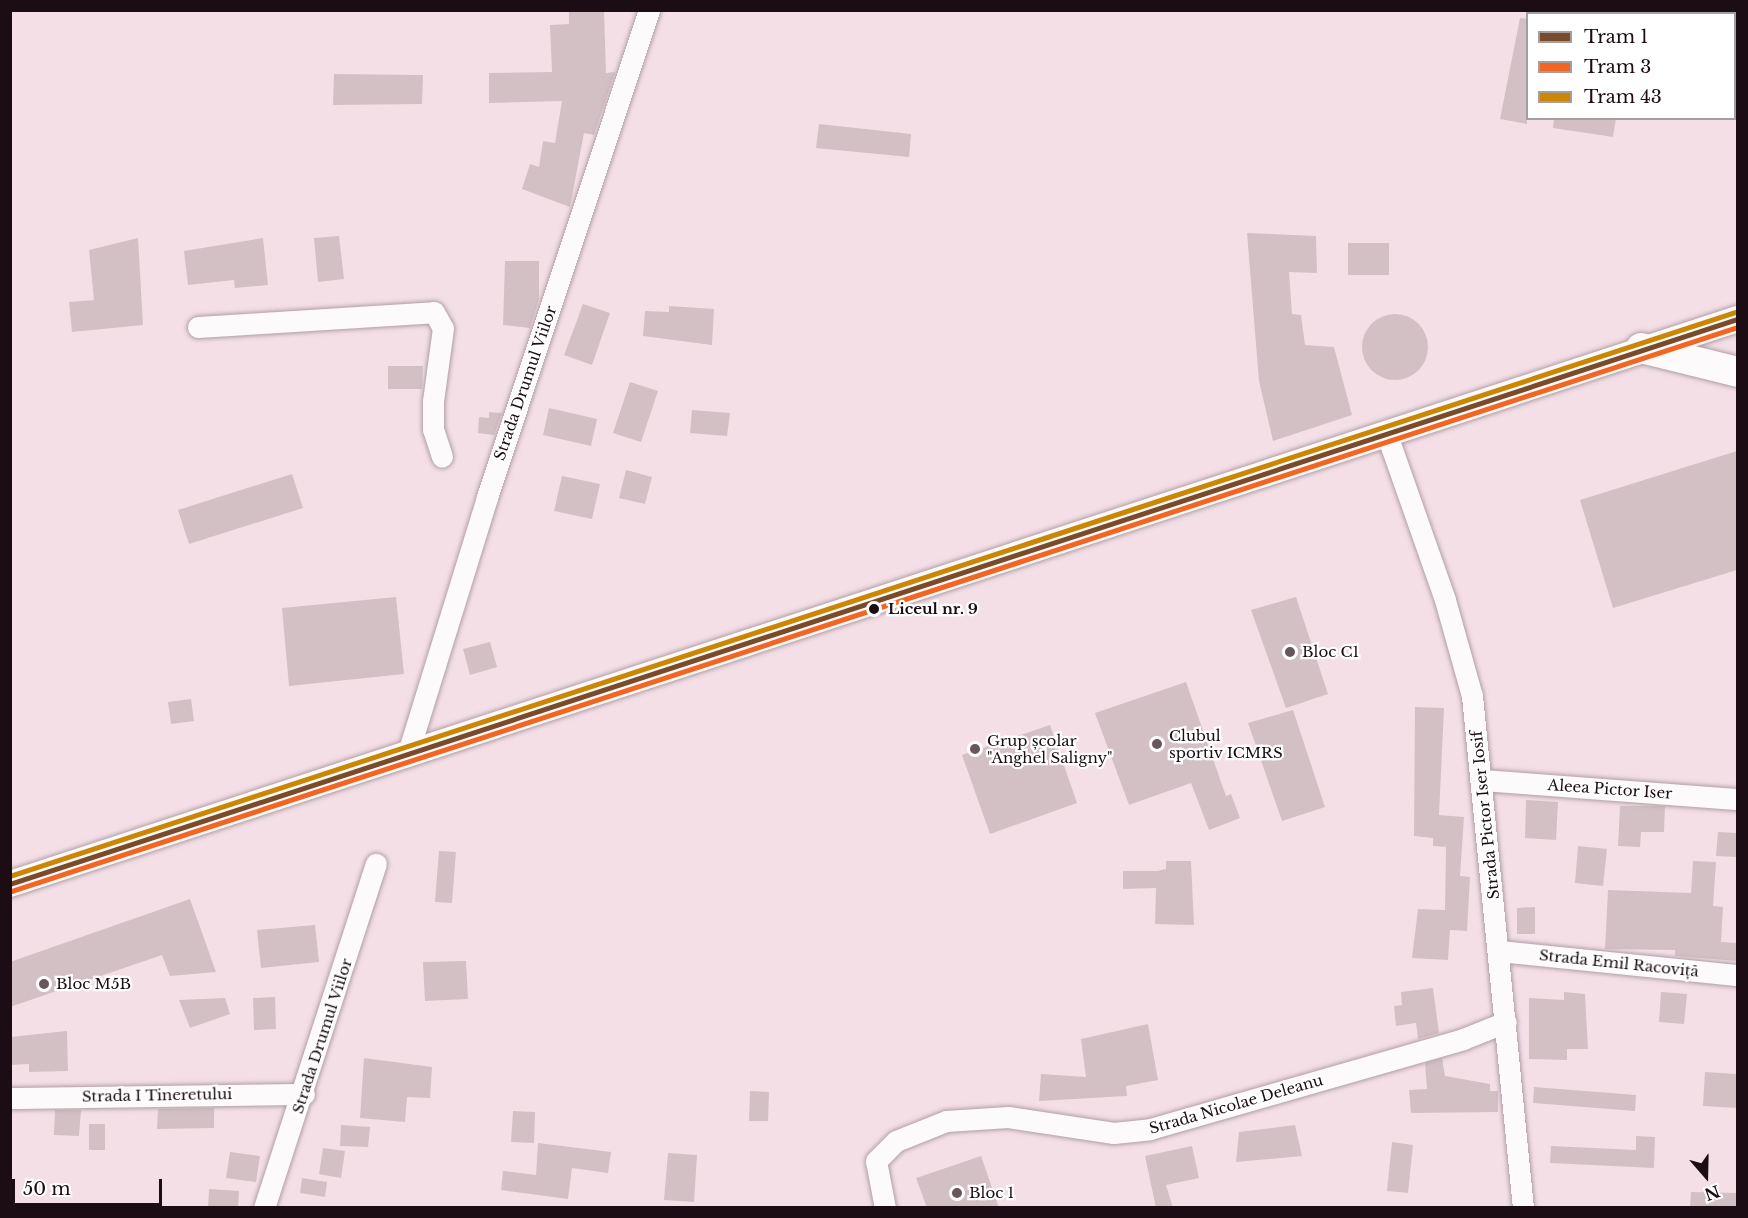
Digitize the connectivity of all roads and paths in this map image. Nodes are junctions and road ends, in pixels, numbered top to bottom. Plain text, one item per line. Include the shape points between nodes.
1 (649, 10) edge
2 (1737, 319) edge
3 (198, 327) dead end
4 (1641, 348) junction
5 (1737, 372) edge
6 (1387, 435) junction
7 (442, 457) dead end
8 (407, 756) junction
9 (1483, 780) junction
10 (1737, 799) edge
11 (376, 864) dead end
12 (10, 884) edge
13 (1500, 951) junction
14 (1737, 975) edge
15 (1506, 1022) junction
16 (304, 1094) junction
17 (10, 1098) edge
18 (264, 1208) edge
19 (885, 1208) edge
20 (1523, 1208) edge

1 - 8 street, Strada Drumul Viilor via 487,497
2 - 4 main road
3 - 7 street via 434,312 443,328 433,429
4 - 5 highway
4 - 6 main road
6 - 8 main road
6 - 9 street, Strada Pictor Iser Iosif via 1465,664
8 - 12 main road
9 - 10 street, Aleea Pictor Iser
9 - 13 street, Strada Pictor Iser Iosif
11 - 16 street, Strada Drumul Viilor
13 - 14 street, Strada Emil Racoviță
13 - 15 street, Strada Pictor Iser Iosif
15 - 19 street, Strada Nicolae Deleanu via 1463,1040 1150,1129 1114,1132 1008,1117 946,1121 896,1141 876,1161
15 - 20 street, Strada Pictor Iser Iosif
16 - 17 street, Strada I Tineretului
16 - 18 street, Strada Drumul Viilor

